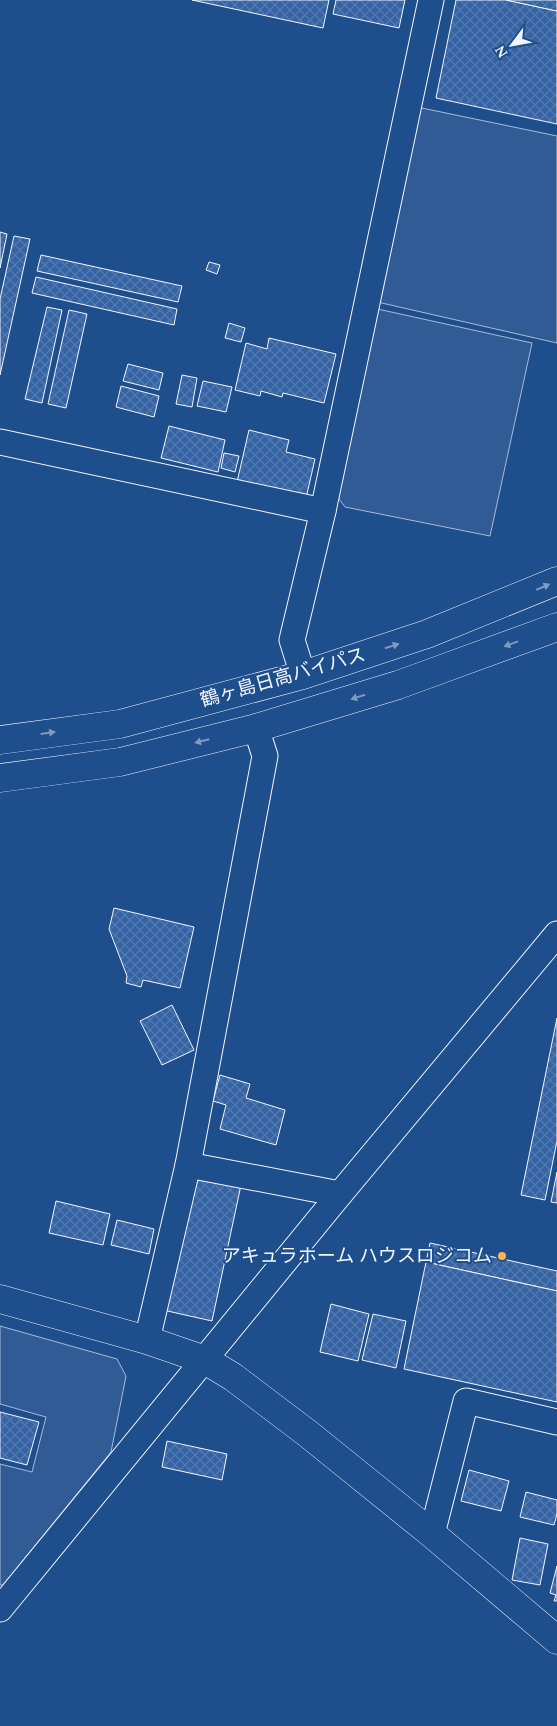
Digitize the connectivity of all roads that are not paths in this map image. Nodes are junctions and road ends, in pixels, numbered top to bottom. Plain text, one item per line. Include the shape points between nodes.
1 (431, 0) edge
2 (0, 442) edge
3 (323, 511) junction
4 (557, 581) edge
5 (557, 627) edge
6 (303, 674) junction
7 (256, 728) junction
8 (0, 740) edge
9 (0, 778) edge
10 (557, 934) edge
11 (188, 1165) junction
12 (340, 1194) junction
13 (0, 1298) edge
14 (147, 1340) junction
15 (205, 1360) junction
16 (557, 1422) edge
17 (432, 1534) junction
18 (0, 1610) edge
19 (557, 1640) edge

1 - 3 street
2 - 3 street
3 - 6 street via 292,640
6 -> 4 main road, 鶴ヶ島日高バイパス via 427,634
5 -> 7 main road, 鶴ヶ島日高バイパス via 398,686
8 -> 6 main road, 鶴ヶ島日高バイパス via 120,724
7 -> 9 main road, 鶴ヶ島日高バイパス via 120,762
7 - 11 street via 264,756
10 - 12 street
11 - 12 street
11 - 14 street
12 - 15 street
13 - 14 main road
14 - 15 main road
15 - 17 main road via 307,1433
15 - 18 street
16 - 17 street via 466,1401
17 - 19 main road

